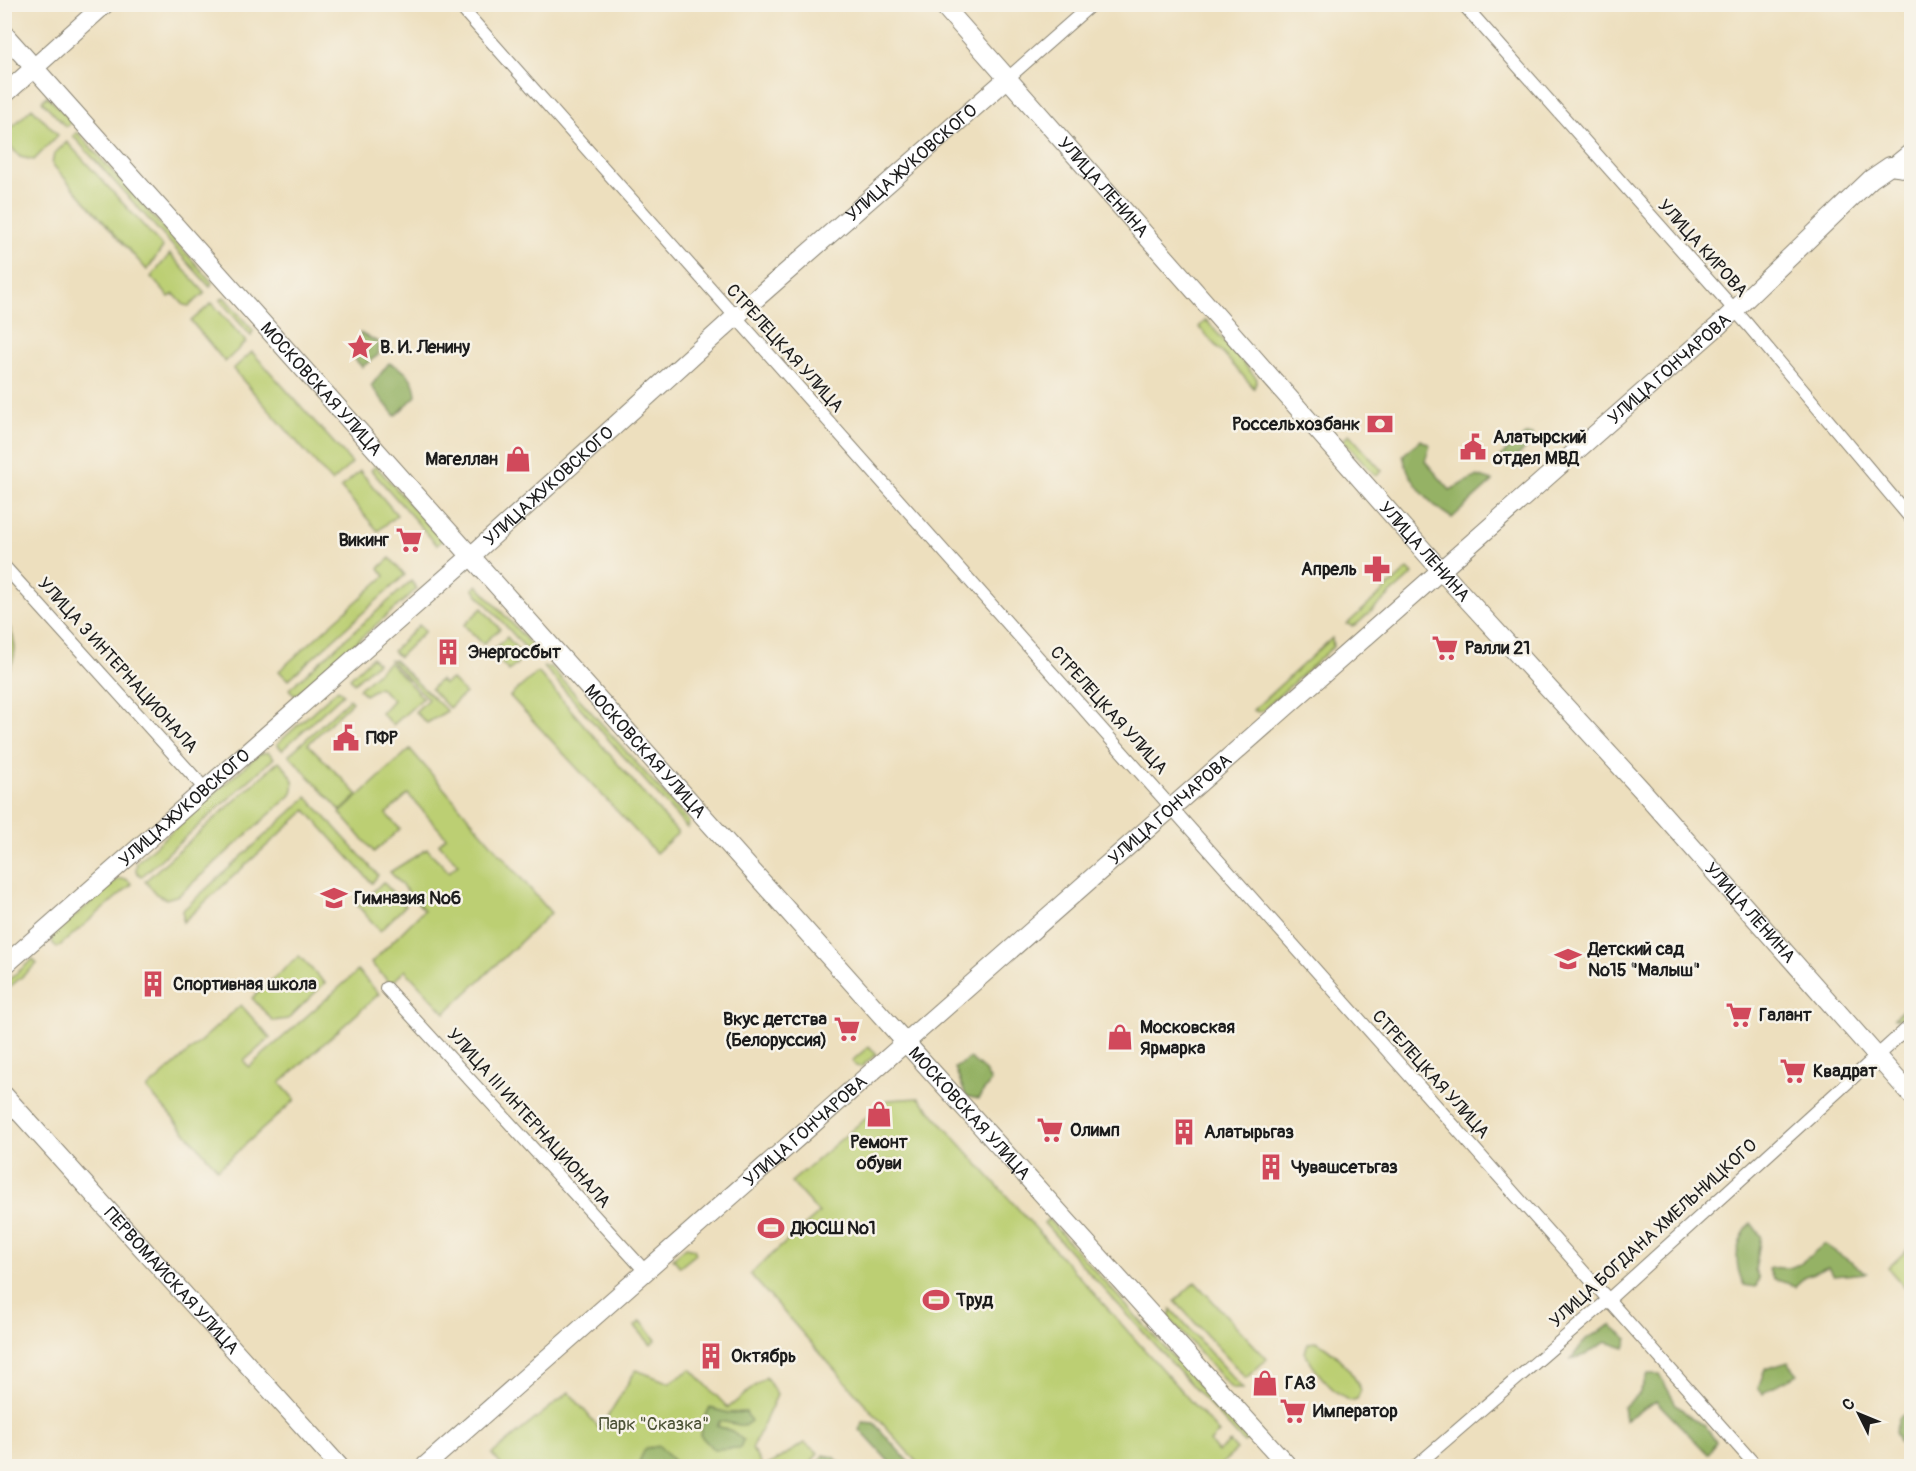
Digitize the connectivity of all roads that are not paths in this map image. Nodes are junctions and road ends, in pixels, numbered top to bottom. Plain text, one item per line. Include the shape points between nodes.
1 (105, 4) edge
2 (458, 4) edge
3 (942, 4) edge
4 (1092, 4) edge
5 (1463, 4) edge
6 (4, 33) edge
7 (36, 68) junction
8 (1008, 78) junction
9 (4, 95) edge
10 (1911, 148) edge
11 (1890, 166) junction
12 (1911, 169) edge
13 (1735, 310) junction
14 (734, 318) junction
15 (1911, 520) edge
16 (471, 556) junction
17 (4, 566) edge
18 (1441, 569) junction
19 (205, 789) junction
20 (1172, 808) junction
21 (4, 966) edge
22 (386, 988) dead end
23 (1911, 1024) edge
24 (907, 1044) junction
25 (1876, 1056) junction
26 (4, 1095) edge
27 (1911, 1096) edge
28 (645, 1271) junction
29 (1608, 1299) junction
30 (339, 1467) edge
31 (425, 1467) edge
32 (1288, 1467) edge
33 (1416, 1467) edge
34 (1756, 1467) edge

1 - 7 street
2 - 14 street, СТРЕЛЕЦКАЯ УЛИЦА
3 - 8 street, УЛИЦА ЛЕНИНА
4 - 8 street, УЛИЦА ЖУКОВСКОГО
5 - 13 street, УЛИЦА КИРОВА
6 - 7 street, МОСКОВСКАЯ УЛИЦА
7 - 9 street
7 - 16 street, МОСКОВСКАЯ УЛИЦА
8 - 14 street, УЛИЦА ЖУКОВСКОГО
8 - 18 street, УЛИЦА ЛЕНИНА
10 - 11 street, УЛИЦА ГОНЧАРОВА
11 - 12 street
11 - 13 street, УЛИЦА ГОНЧАРОВА via 1871,179
13 - 15 street, УЛИЦА КИРОВА
13 - 18 street, УЛИЦА ГОНЧАРОВА
14 - 16 street, УЛИЦА ЖУКОВСКОГО
14 - 20 street, СТРЕЛЕЦКАЯ УЛИЦА
16 - 19 street, УЛИЦА ЖУКОВСКОГО
16 - 24 street, МОСКОВСКАЯ УЛИЦА
17 - 19 street, УЛИЦА 3 ИНТЕРНАЦИОНАЛА
18 - 20 street, УЛИЦА ГОНЧАРОВА
18 - 25 street, УЛИЦА ЛЕНИНА
19 - 21 street, УЛИЦА ЖУКОВСКОГО
20 - 24 street, УЛИЦА ГОНЧАРОВА
20 - 29 street, СТРЕЛЕЦКАЯ УЛИЦА
22 - 28 street, УЛИЦА III ИНТЕРНАЦИОНАЛА
23 - 25 street, УЛИЦА БОГДАНА ХМЕЛЬНИЦКОГО
24 - 28 street, УЛИЦА ГОНЧАРОВА
24 - 32 street, МОСКОВСКАЯ УЛИЦА
25 - 27 street, УЛИЦА ЛЕНИНА
25 - 29 street, УЛИЦА БОГДАНА ХМЕЛЬНИЦКОГО
26 - 30 street, ПЕРВОМАЙСКАЯ УЛИЦА
28 - 31 street, УЛИЦА ГОНЧАРОВА
29 - 33 street, УЛИЦА БОГДАНА ХМЕЛЬНИЦКОГО
29 - 34 street, СТРЕЛЕЦКАЯ УЛИЦА

